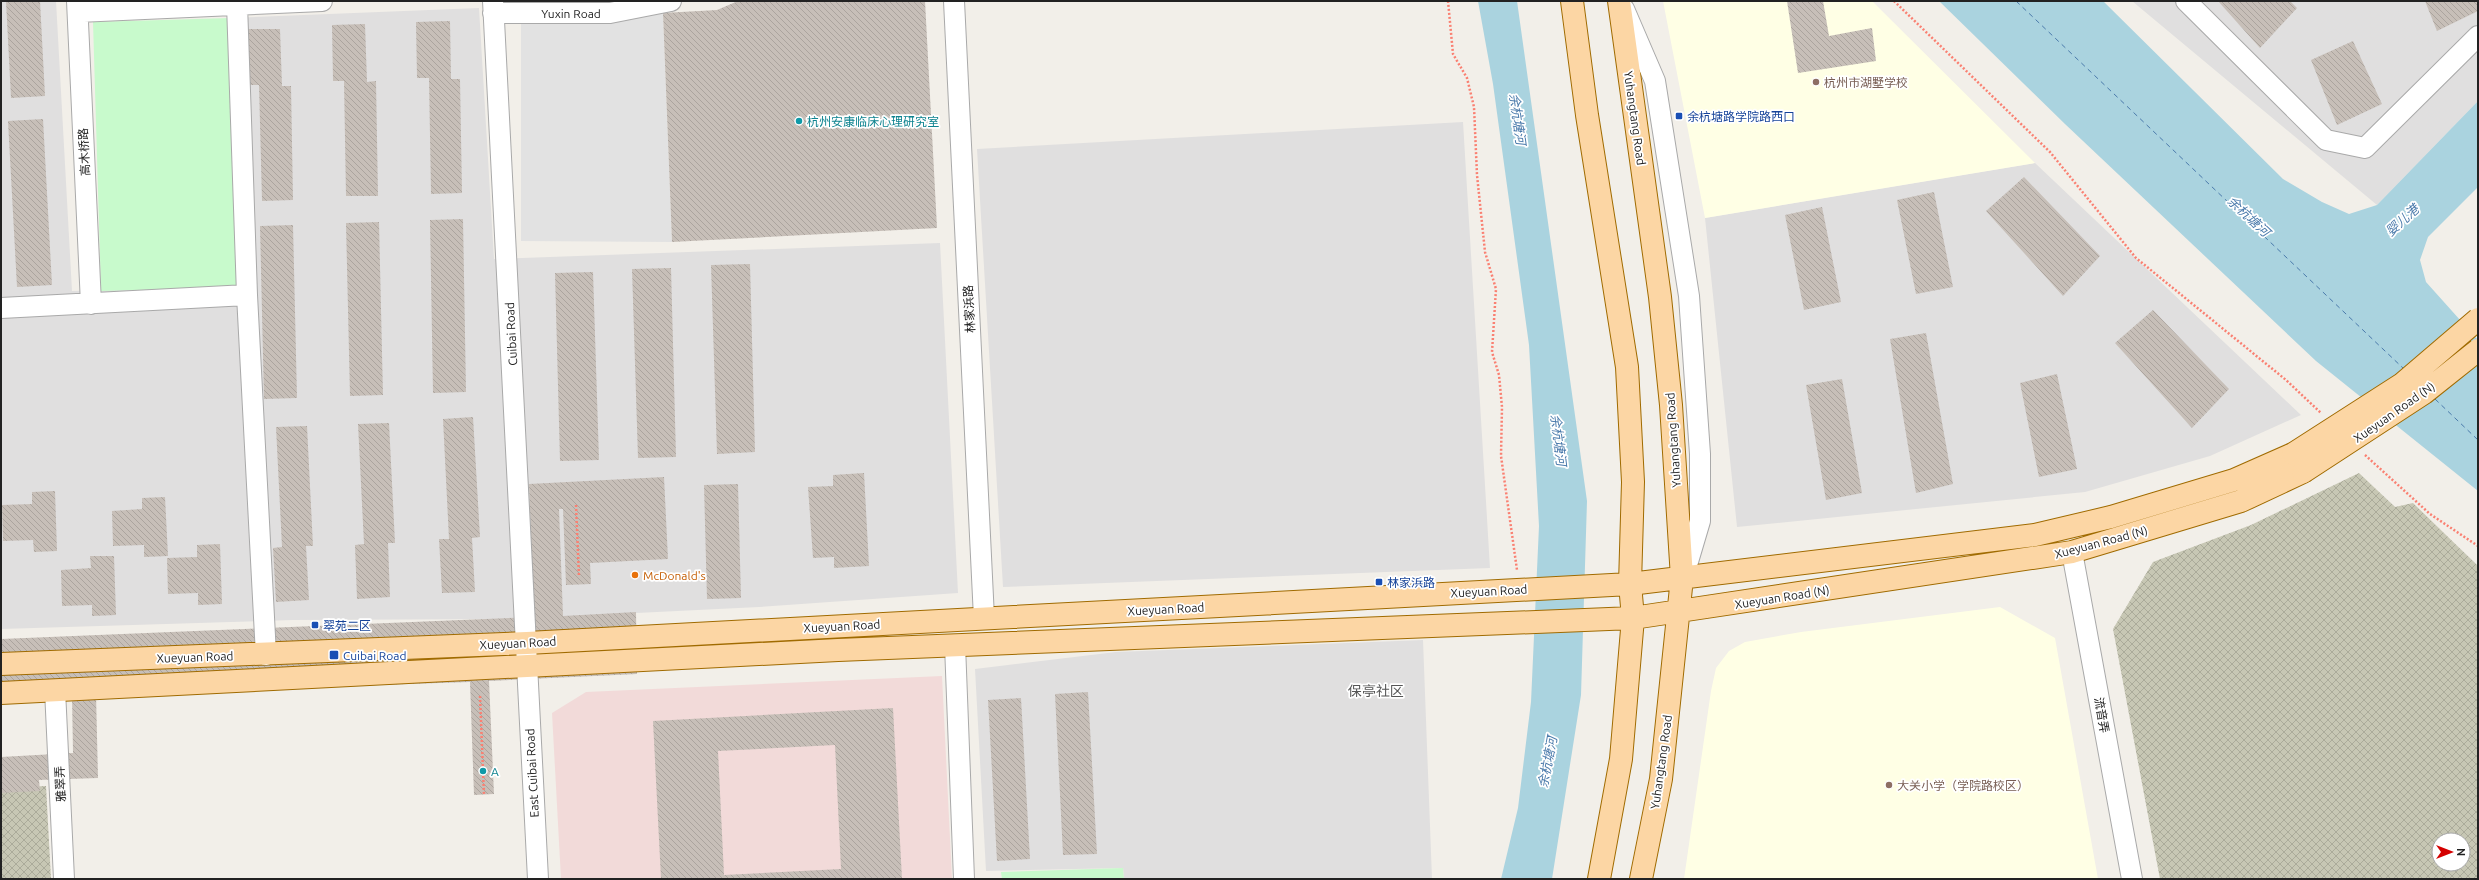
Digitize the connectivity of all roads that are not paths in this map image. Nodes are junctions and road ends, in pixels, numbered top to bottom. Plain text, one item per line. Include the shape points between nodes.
1 (322, 1) edge
2 (671, 1) edge
3 (954, 1) edge
4 (1572, 1) edge
5 (1620, 1) edge
6 (2186, 1) edge
7 (237, 4) junction
8 (78, 7) edge
9 (493, 7) edge
10 (2478, 36) edge
11 (247, 295) junction
12 (91, 304) junction
13 (1, 308) edge
14 (2478, 319) edge
15 (2478, 350) edge
16 (2298, 463) junction
17 (2072, 552) junction
18 (1682, 578) junction
19 (1630, 584) junction
20 (1678, 613) junction
21 (984, 618) junction
22 (1633, 618) junction
23 (527, 643) junction
24 (955, 645) junction
25 (266, 655) junction
26 (1, 664) edge
27 (526, 668) junction
28 (56, 690) junction
29 (1, 693) edge
30 (64, 879) edge
31 (538, 879) edge
32 (964, 879) edge
33 (1600, 879) edge
34 (1641, 879) edge
35 (2132, 879) edge

1 - 7 street
2 - 9 street, Yuxin Road via 610,13
3 - 21 street, 林家浜路
4 - 19 main road via 1587,115 1627,366 1633,482
5 - 18 main road, Yuhangtang Road via 1672,406
5 - 18 street via 1655,81 1689,296 1700,454 1700,521
6 - 10 street via 2326,140 2365,148
7 - 8 street
7 - 11 street
8 - 12 street, 高木桥路
9 - 23 street, Cuibai Road
11 - 12 street
11 - 25 street
12 - 13 street
14 - 16 main road, Xueyuan Road (N), bridge via 2402,384
15 - 16 main road, Xueyuan Road (N), bridge via 2424,393
16 - 17 main road, Xueyuan Road (N) via 2241,501
16 - 18 main road, Xueyuan Road (N) via 2110,517 2035,535
17 - 20 main road, Xueyuan Road (N)
17 - 35 street, 流音弄
18 - 19 main road, Xueyuan Road
18 - 20 main road, Yuhangtang Road
19 - 21 main road, Xueyuan Road
19 - 22 main road
20 - 22 main road, Xueyuan Road
20 - 34 main road, Yuhangtang Road via 1661,779
21 - 23 main road, Xueyuan Road
22 - 24 main road, Xueyuan Road
22 - 33 main road via 1621,759
23 - 25 main road, Xueyuan Road
23 - 27 street, Cuibai Road
24 - 27 main road, Xueyuan Road
24 - 32 street
25 - 26 main road, Xueyuan Road
27 - 28 main road, Xueyuan Road
27 - 31 street, East Cuibai Road
28 - 29 main road, Xueyuan Road
28 - 30 street, 雅翠弄

